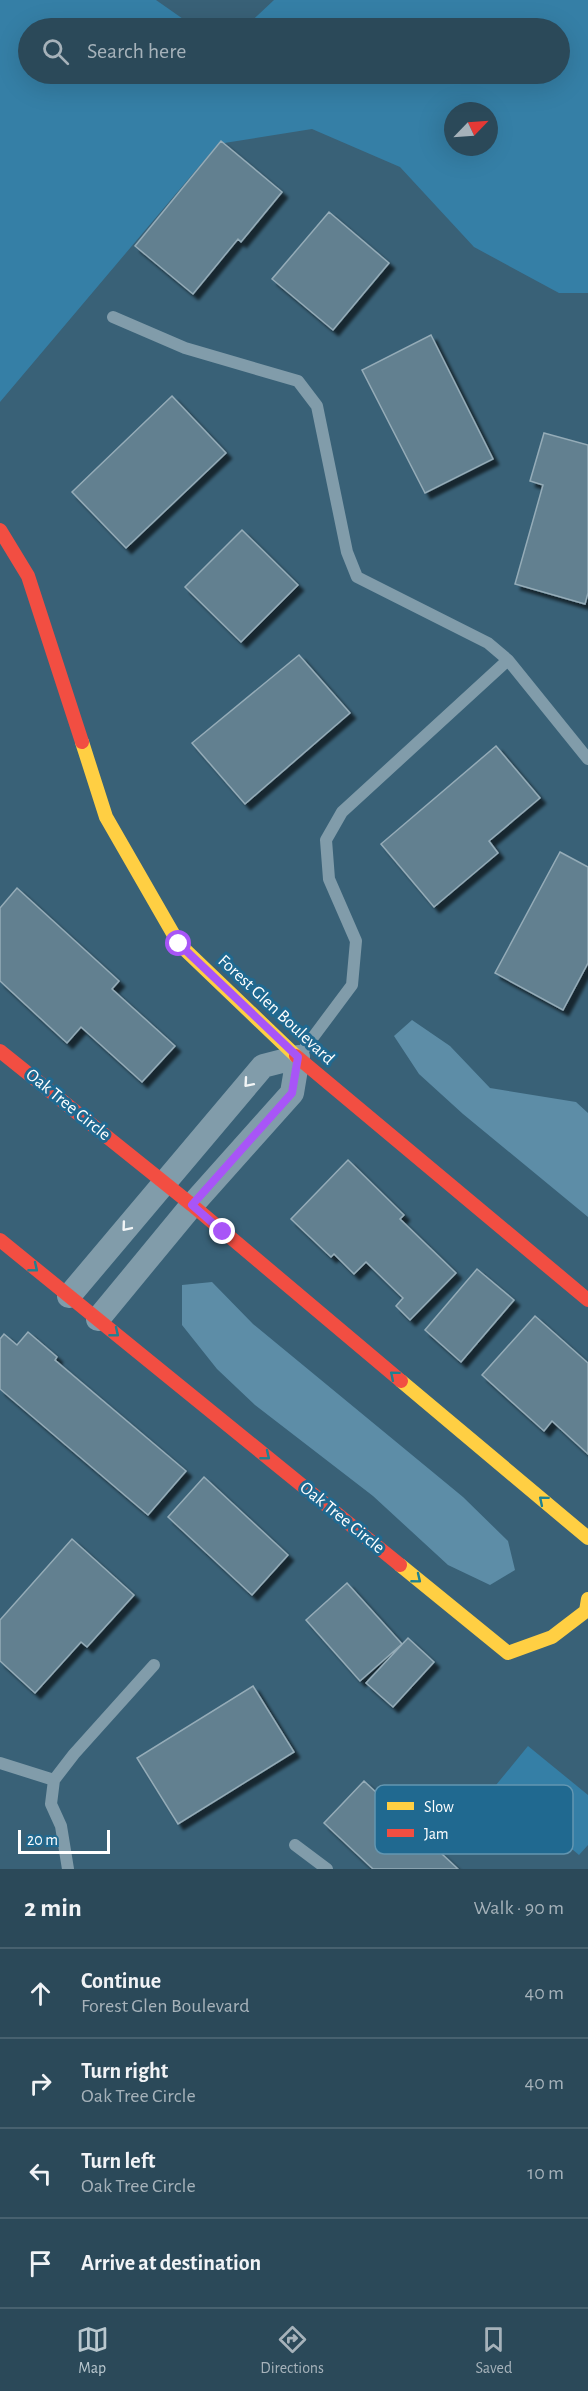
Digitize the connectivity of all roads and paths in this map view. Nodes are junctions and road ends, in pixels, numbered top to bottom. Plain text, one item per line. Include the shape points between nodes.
1 (113, 317) dead end
2 (0, 530) edge
3 (508, 660) junction
4 (588, 759) edge
5 (0, 1051) edge
6 (298, 1057) junction
7 (164, 1182) junction
8 (192, 1205) junction
9 (0, 1240) edge
10 (69, 1296) junction
11 (588, 1300) edge
12 (98, 1319) junction
13 (588, 1538) edge
14 (588, 1599) edge
15 (153, 1665) dead end
16 (0, 1763) edge
17 (54, 1780) junction
18 (295, 1845) dead end
19 (68, 1869) edge
20 (327, 1869) edge

1 - 3 lane via 185,348 298,381 317,406 347,552 357,578 488,643
2 - 6 street, Forest Glen Boulevard via 28,576 106,817 179,944
3 - 4 lane
3 - 6 lane via 342,812 326,840 329,879 356,941 352,985
5 - 7 street, Oak Tree Circle
6 -> 7 street via 263,1066
6 - 8 street via 292,1093
6 - 11 street, Forest Glen Boulevard
7 - 8 street, Oak Tree Circle
7 -> 10 street
8 - 12 street
13 -> 8 street, Oak Tree Circle
9 -> 10 street, Oak Tree Circle
10 - 12 street, Oak Tree Circle
12 -> 14 street, Oak Tree Circle via 508,1653 552,1637 586,1611
15 - 17 lane
16 - 17 lane
17 - 19 lane via 51,1803 61,1826
18 - 20 lane

